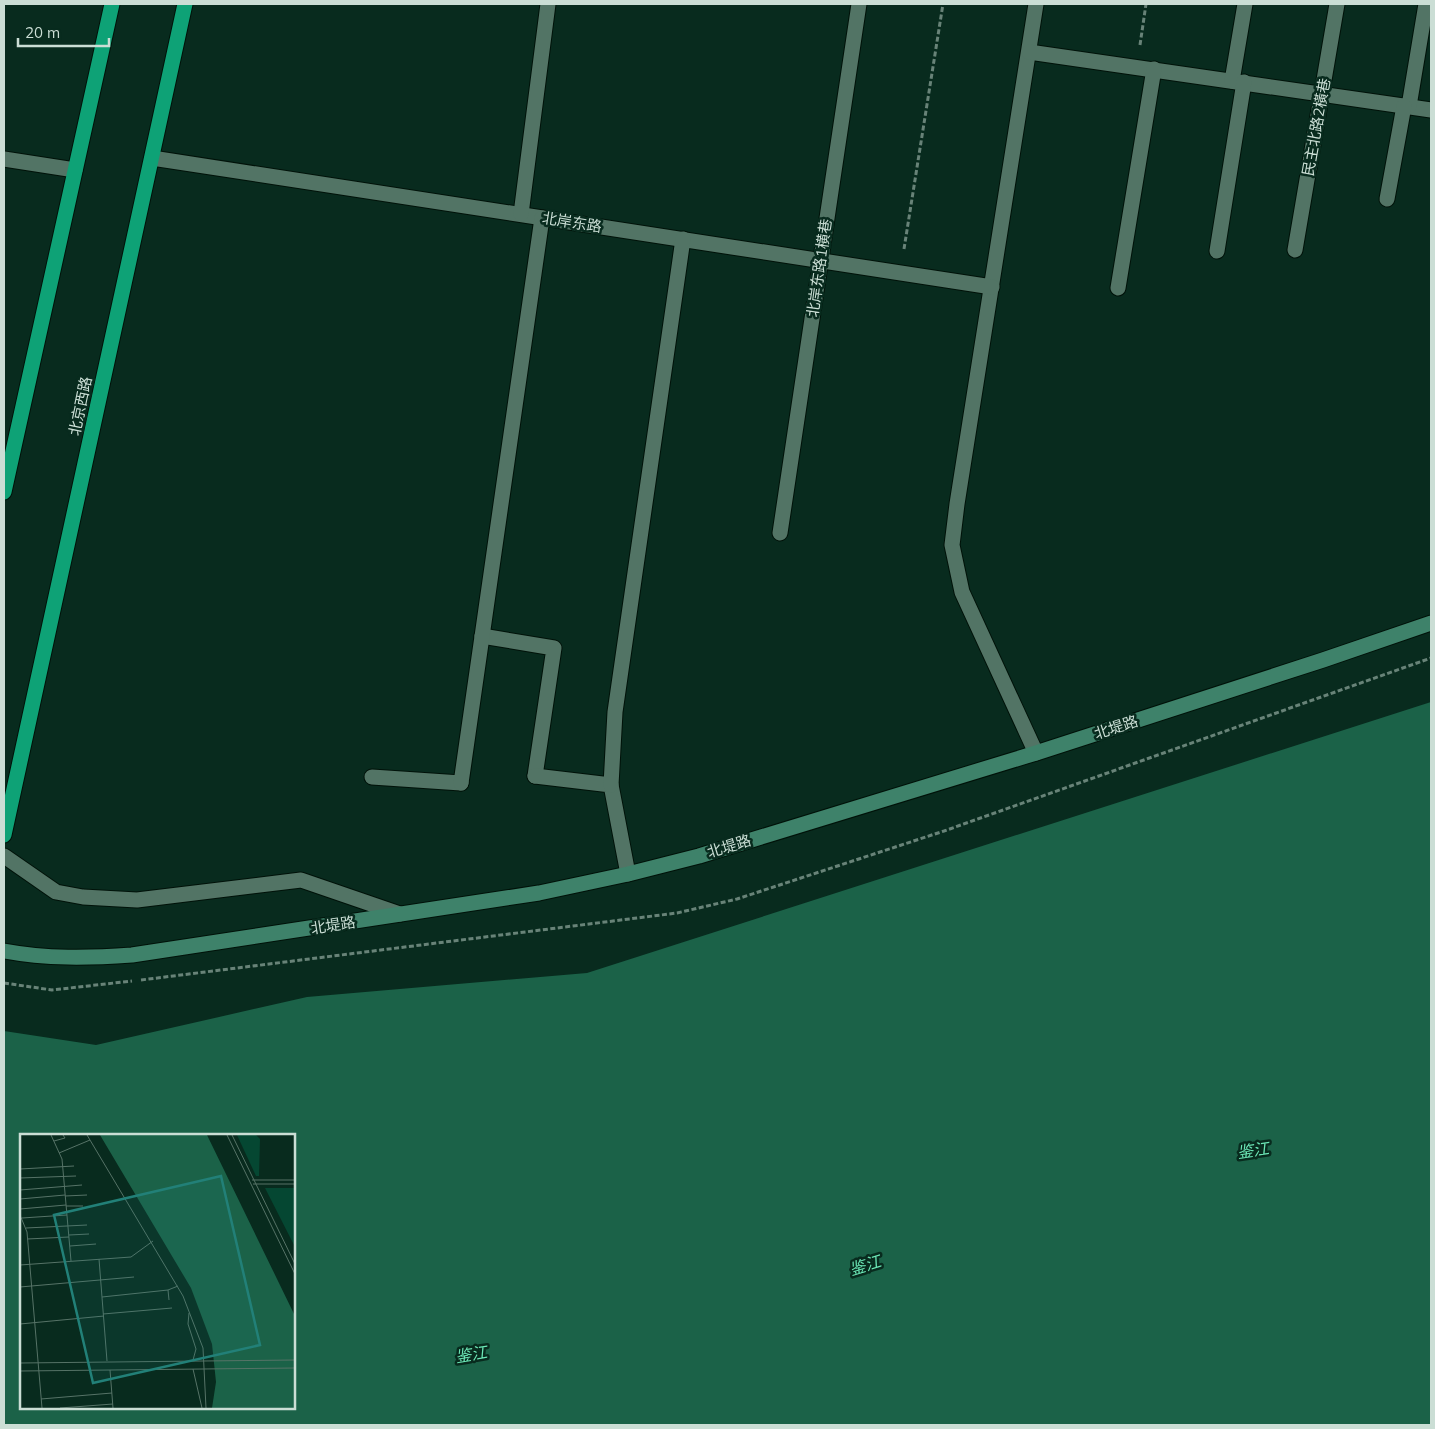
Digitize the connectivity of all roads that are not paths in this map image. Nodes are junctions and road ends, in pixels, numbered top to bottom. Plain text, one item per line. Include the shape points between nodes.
1 (112, 4) edge
2 (185, 4) edge
3 (548, 4) edge
4 (859, 4) edge
5 (1036, 4) edge
6 (1245, 4) edge
7 (1337, 4) edge
8 (1426, 4) edge
9 (1029, 52) junction
10 (1154, 70) junction
11 (1238, 82) junction
12 (1322, 94) junction
13 (1407, 106) junction
14 (1431, 110) edge
15 (152, 158) junction
16 (4, 159) edge
17 (75, 170) junction
18 (1387, 199) dead end
19 (521, 214) junction
20 (542, 218) junction
21 (683, 239) junction
22 (1295, 250) dead end
23 (1217, 251) dead end
24 (821, 260) junction
25 (992, 287) junction
26 (1118, 288) dead end
27 (4, 492) edge
28 (780, 533) dead end
29 (1431, 623) edge
30 (482, 636) junction
31 (1036, 753) junction
32 (372, 777) dead end
33 (611, 785) junction
34 (4, 836) edge
35 (4, 856) edge
36 (628, 874) junction
37 (400, 914) junction
38 (4, 951) edge

1 - 17 highway
2 - 15 highway, 北京西路
3 - 19 street
4 - 24 street, 北岸东路1横巷
5 - 9 street
6 - 11 street
7 - 12 street, 民主北路2橫巷
8 - 13 street
9 - 10 street
9 - 25 street
10 - 11 street
10 - 26 street
11 - 12 street
11 - 23 street
12 - 13 street
12 - 22 street, 民主北路2橫巷
13 - 14 street
13 - 18 street
15 - 19 street, 北岸东路
15 - 34 highway, 北京西路
16 - 17 street
17 - 27 highway
19 - 20 street, 北岸东路
20 - 21 street, 北岸东路
20 - 30 street
21 - 24 street, 北岸东路
21 - 33 street via 615,712
24 - 25 street, 北岸东路
24 - 28 street, 北岸东路1横巷
25 - 31 street via 952,545 962,592
29 - 31 main road, 北堤路
30 - 32 street via 461,783
30 - 33 street via 554,648 535,776
31 - 36 main road, 北堤路 via 699,856
33 - 36 street
35 - 37 street via 56,892 83,897 136,900 301,880
36 - 37 main road, 北堤路 via 539,893
37 - 38 main road, 北堤路 via 132,955 75,958

